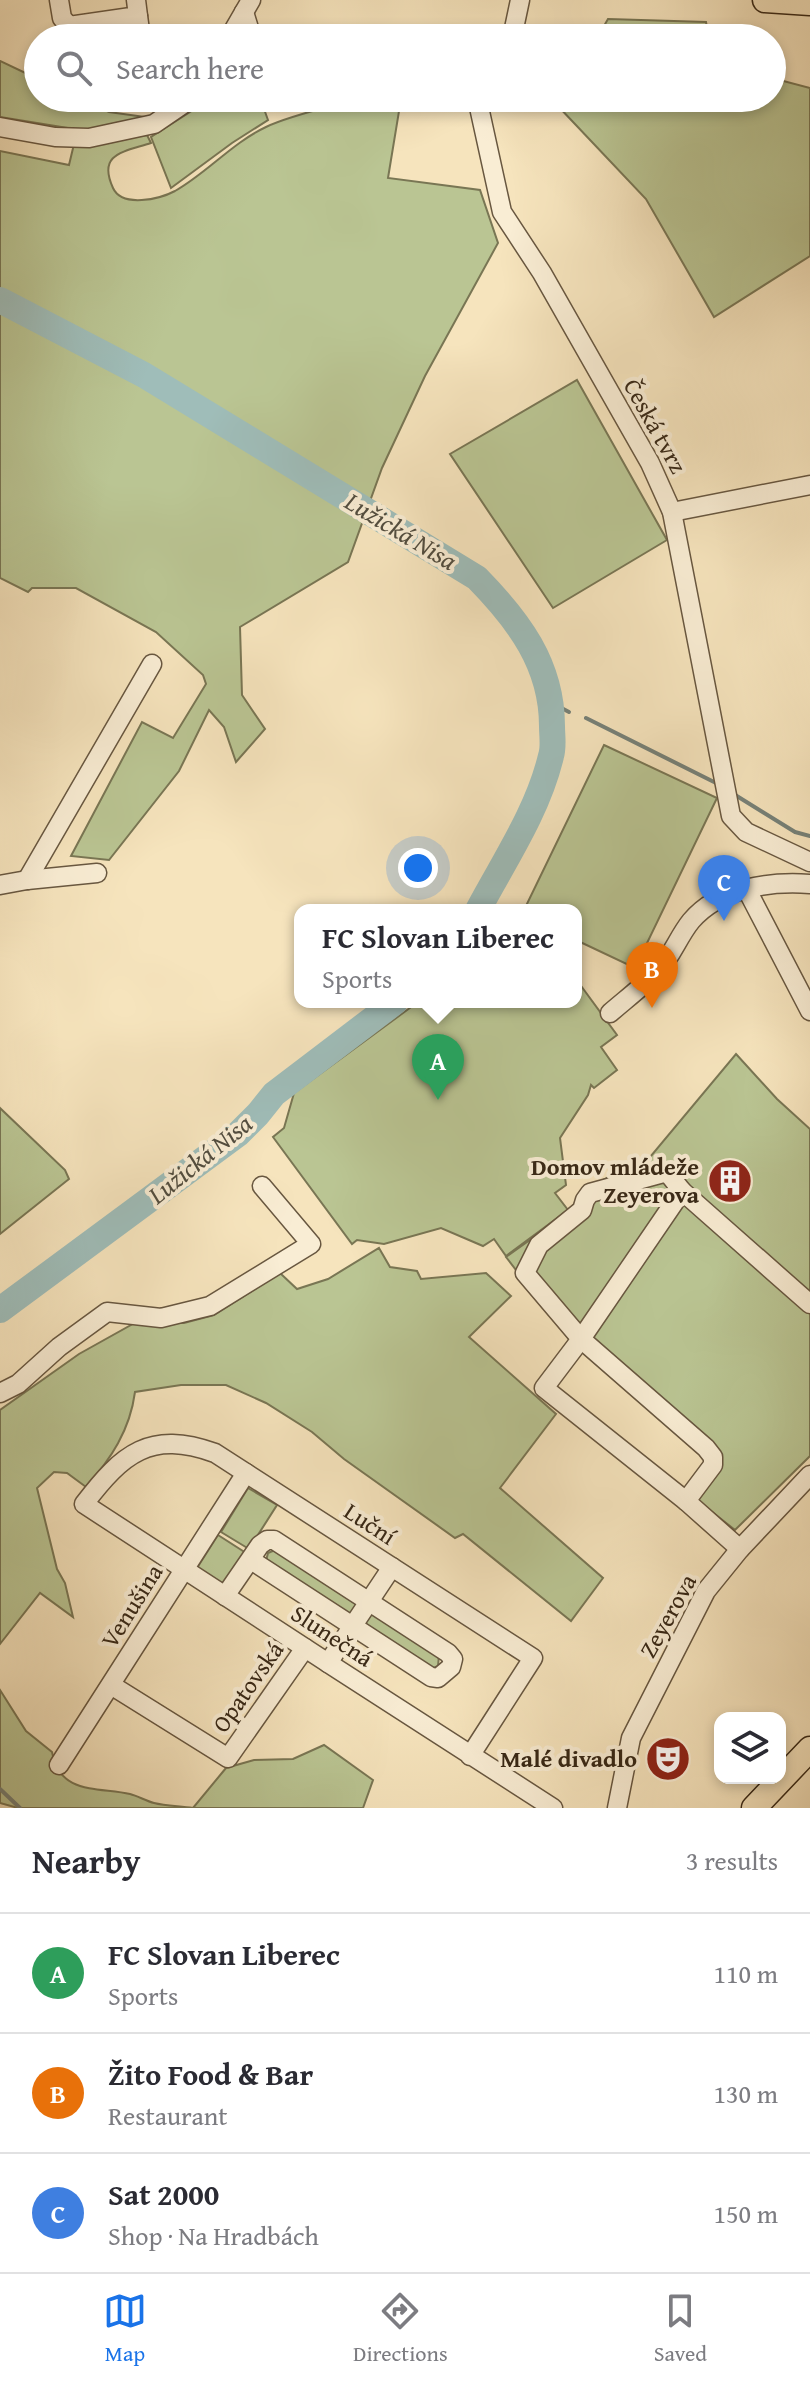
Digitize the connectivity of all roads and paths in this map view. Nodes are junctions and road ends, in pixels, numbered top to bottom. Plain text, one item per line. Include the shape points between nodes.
1 (59, 0) edge
2 (520, 0) edge
3 (765, 0) edge
4 (810, 3) edge
5 (248, 6) edge
6 (137, 8) edge
7 (67, 24) edge
8 (77, 24) edge
9 (237, 24) edge
10 (515, 24) edge
11 (172, 112) edge
12 (480, 112) edge
13 (0, 127) edge
14 (810, 485) edge
15 (672, 512) junction
16 (152, 664) dead end
17 (810, 862) edge
18 (97, 873) dead end
19 (27, 880) junction
20 (810, 884) edge
21 (0, 885) edge
22 (746, 888) junction
23 (810, 1011) edge
24 (610, 1013) dead end
25 (262, 1186) dead end
26 (682, 1191) junction
27 (810, 1304) edge
28 (581, 1339) junction
29 (0, 1393) edge
30 (246, 1473) junction
31 (810, 1475) edge
32 (686, 1501) junction
33 (84, 1504) joint
34 (740, 1549) junction
35 (251, 1560) junction
36 (392, 1567) junction
37 (184, 1569) junction
38 (225, 1596) junction
39 (369, 1603) junction
40 (352, 1627) junction
41 (305, 1648) junction
42 (328, 1663) junction
43 (111, 1685) junction
44 (810, 1749) edge
45 (470, 1756) junction
46 (59, 1765) dead end
47 (757, 1807) edge
48 (553, 1808) edge
49 (617, 1808) edge

1 - 7 street
2 - 10 street
3 - 4 main road
5 - 9 street
6 - 8 street
11 - 13 street via 154,124 89,138
12 - 15 street, Česká tvrz via 502,212 650,463
14 - 15 street
15 - 17 street, Česká tvrz via 731,816 746,832
16 - 19 street
18 - 19 street
19 - 21 street
20 - 22 street
22 - 23 street
22 - 24 street via 702,909 657,972
25 - 29 street via 311,1244 210,1306 161,1318 107,1312
26 - 27 street
26 - 28 street
26 - 28 street via 667,1172 597,1189 582,1210 539,1245 525,1273
28 - 32 street via 713,1457 713,1465
28 - 32 street via 544,1388
30 - 33 street, Luční via 192,1445 147,1447 115,1466
30 - 36 street, Luční
30 - 37 street, Venušina
31 - 34 street, Zeyerova
32 - 34 street
33 - 37 street, Slunečná
34 - 49 street, Zeyerova via 706,1591 631,1738
35 - 38 street
35 - 39 street via 260,1545 274,1540
35 - 40 street
36 - 39 street
36 - 45 street, Luční via 533,1658
37 - 38 street, Slunečná
37 - 43 street, Venušina
38 - 41 street, Slunečná
39 - 40 street
39 - 40 street via 448,1653 451,1667 438,1678 431,1677
40 - 42 street
41 - 42 street, Slunečná
41 - 43 street, Opatovská via 228,1758
42 - 45 street, Slunečná
43 - 46 street, Venušina
44 - 47 main road
45 - 48 street, Slunečná

